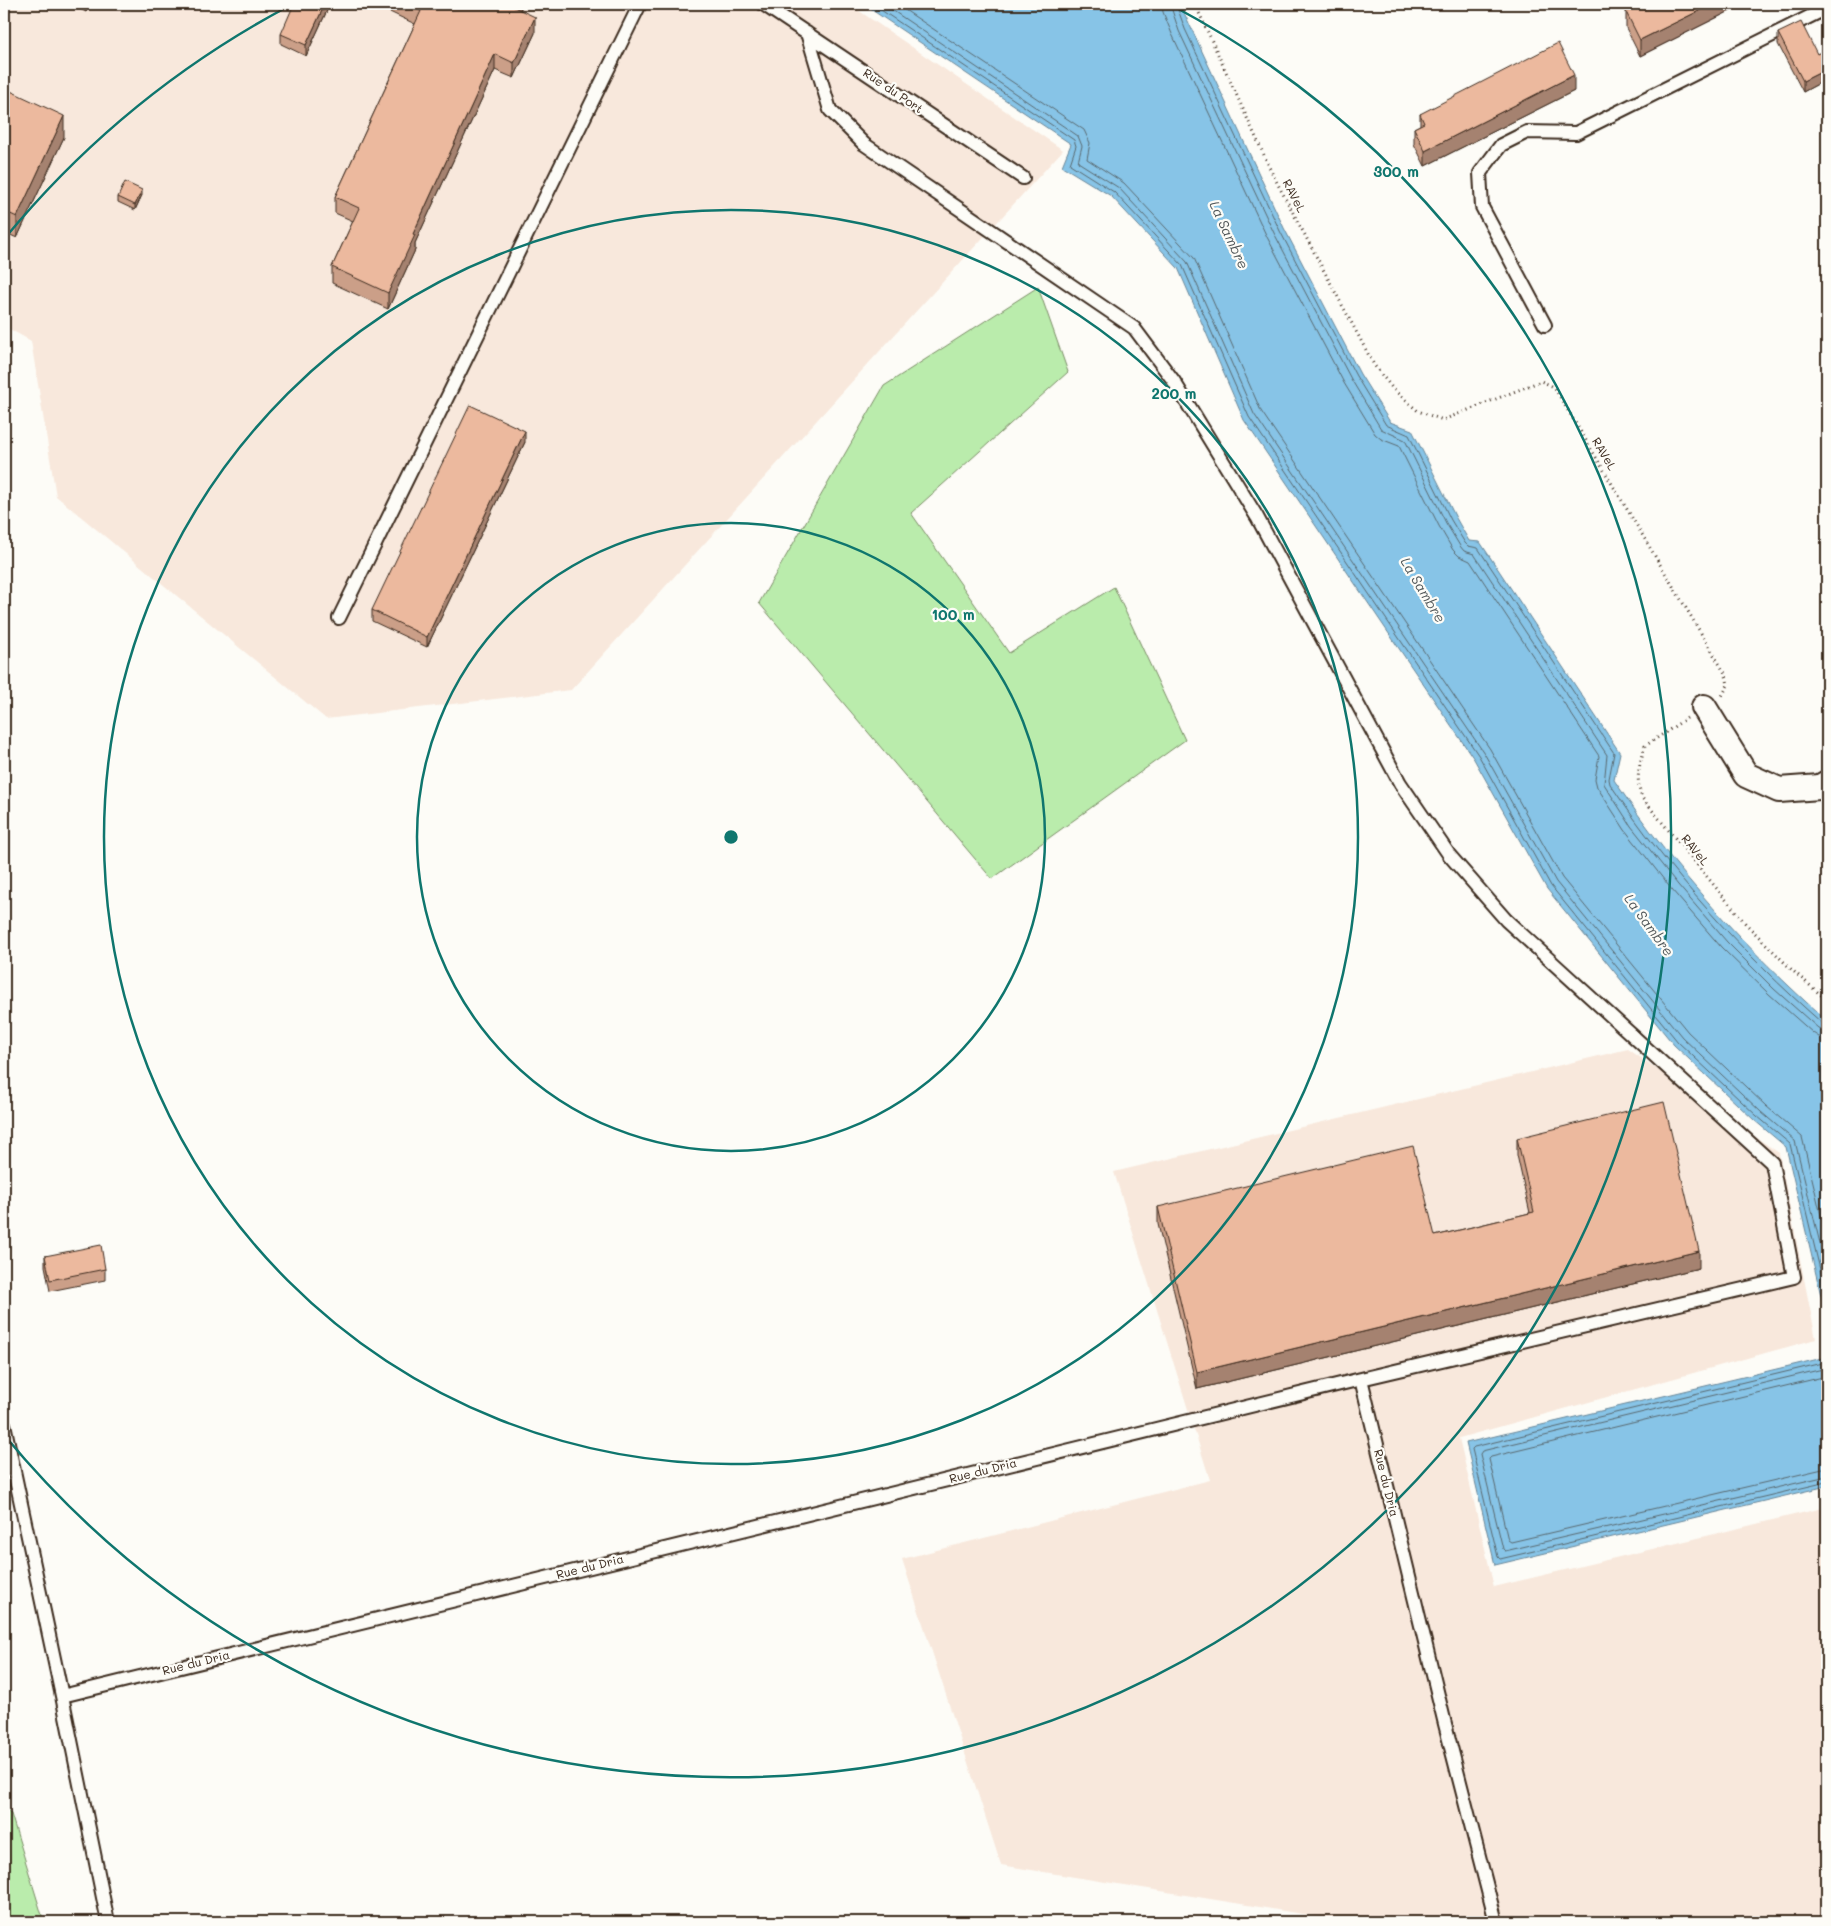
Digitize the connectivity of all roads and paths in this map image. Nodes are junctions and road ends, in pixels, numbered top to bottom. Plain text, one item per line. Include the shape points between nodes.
1 (640, 4) edge
2 (763, 4) edge
3 (1195, 4) edge
4 (1827, 8) edge
5 (807, 33) junction
6 (1023, 178) dead end
7 (1545, 325) dead end
8 (339, 618) dead end
9 (1704, 707) junction
10 (1827, 783) edge
11 (1827, 1000) edge
12 (1361, 1379) junction
13 (4, 1424) edge
14 (62, 1696) junction
15 (108, 1922) edge
16 (1496, 1922) edge

1 - 8 lane
2 - 5 lane, Rue du Port
3 - 9 path, RAVeL / RAVeL via 1274,177 1374,365 1418,411 1443,420 1541,381 1554,387 1726,675 1728,685 1724,694
4 - 7 lane via 1576,133 1527,132 1501,145 1480,173 1482,207
5 - 6 lane, Rue du Port
5 - 12 lane via 830,110 864,144 1134,328 1173,380 1257,517 1400,783 1450,856 1506,920 1772,1163 1794,1277
9 - 10 street via 1746,775 1779,790 1820,787
9 - 11 path, RAVeL / RAVeL via 1645,746 1637,784 1642,798 1746,924
12 - 14 lane, Rue du Dria
12 - 16 lane, Rue du Dria
13 - 14 lane
14 - 15 lane

